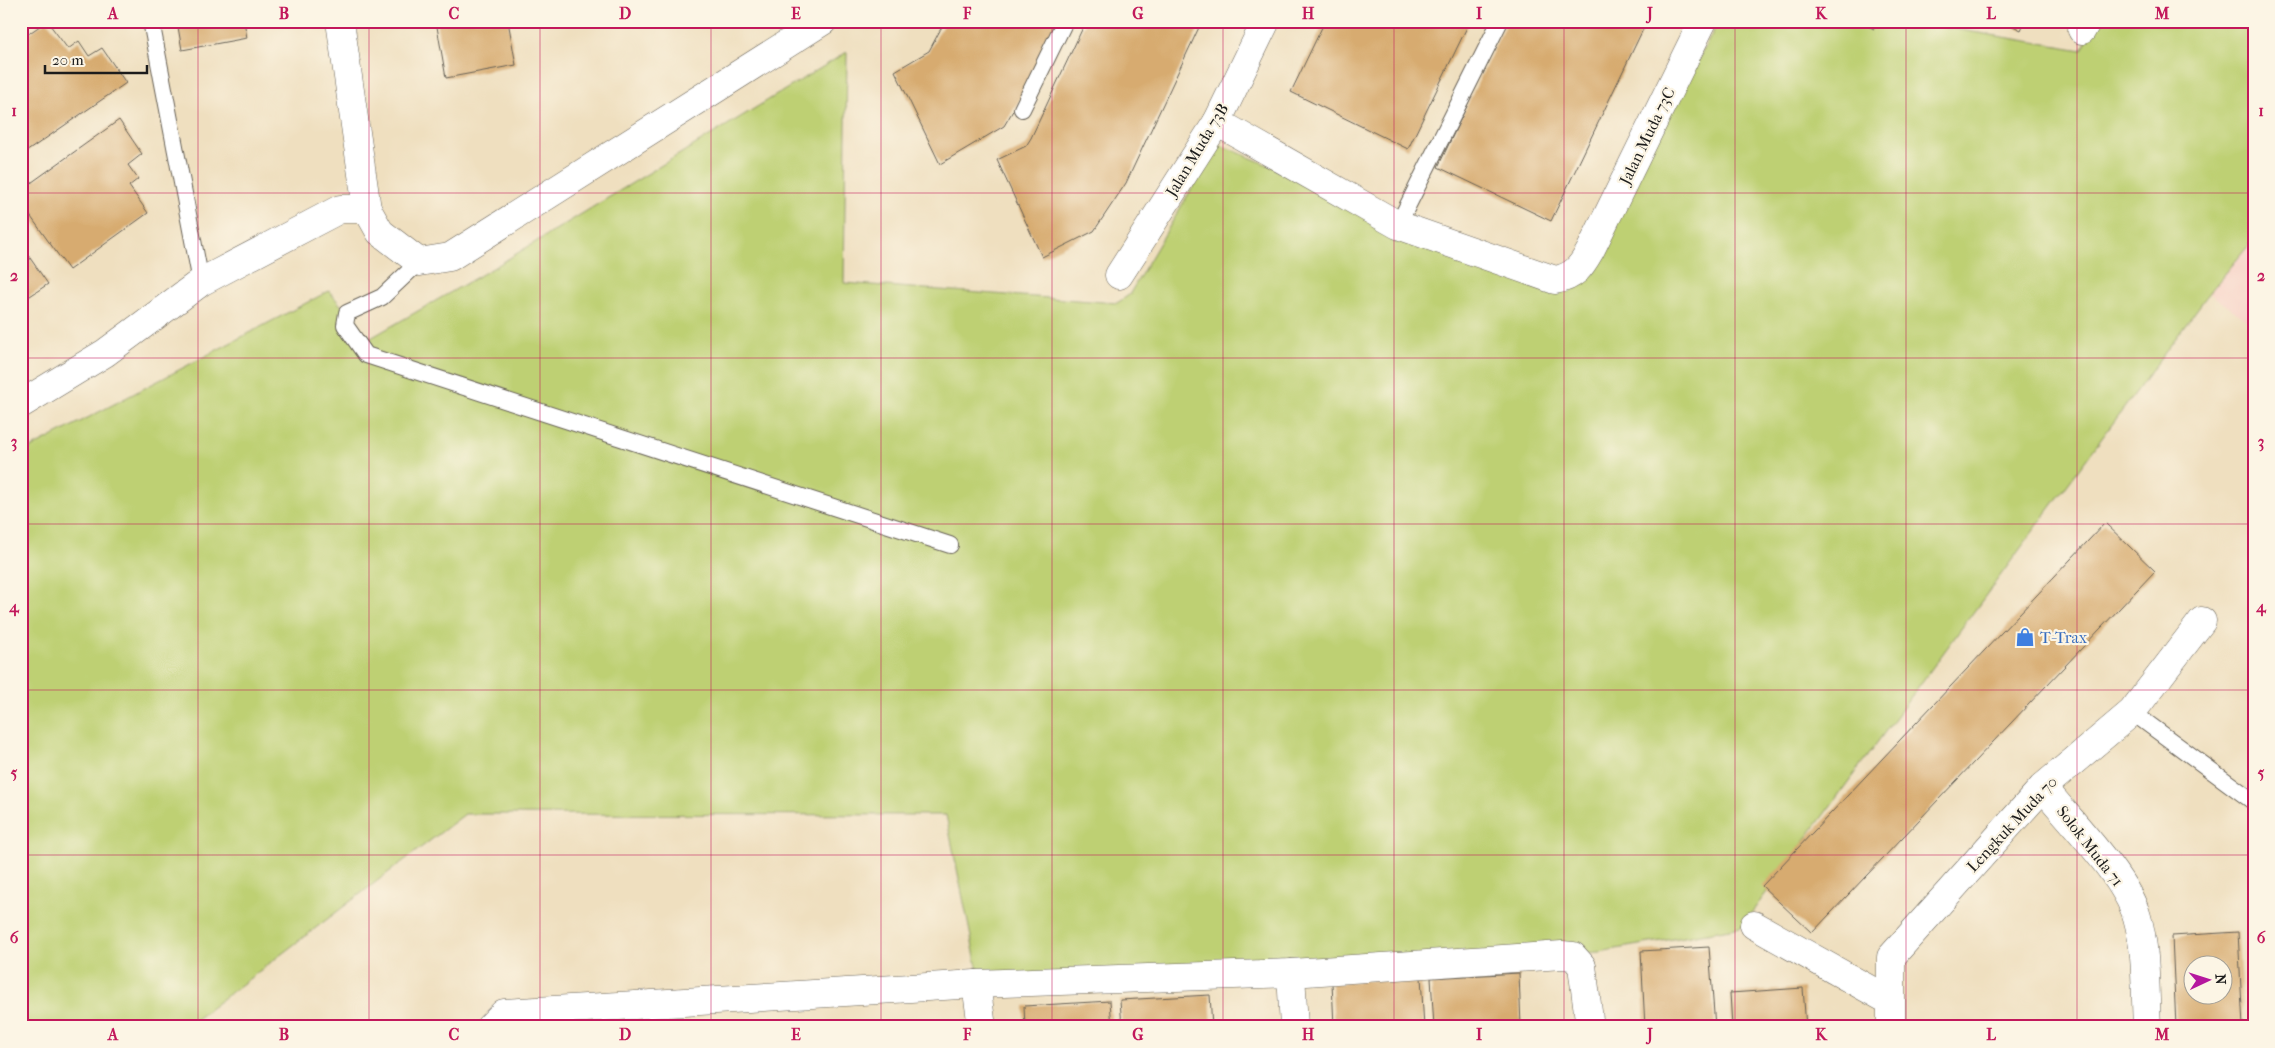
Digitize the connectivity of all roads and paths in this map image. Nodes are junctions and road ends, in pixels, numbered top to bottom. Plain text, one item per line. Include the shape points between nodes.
1 (151, 21) edge
2 (340, 21) edge
3 (823, 21) edge
4 (1065, 21) edge
5 (1266, 21) edge
6 (1500, 21) edge
7 (1703, 21) edge
8 (1022, 109) dead end
9 (1216, 122) junction
10 (367, 209) junction
11 (1398, 225) junction
12 (420, 262) junction
13 (1119, 275) dead end
14 (201, 282) junction
15 (21, 404) edge
16 (950, 545) dead end
17 (2202, 621) dead end
18 (2132, 712) junction
19 (2043, 787) junction
20 (2254, 802) edge
21 (1754, 925) dead end
22 (1291, 973) junction
23 (976, 984) junction
24 (1890, 1014) edge
25 (490, 1027) edge
26 (982, 1027) edge
27 (1294, 1027) edge
28 (1590, 1027) edge
29 (2147, 1027) edge

1 - 14 lane
2 - 10 street
3 - 12 street via 450,257
4 - 8 lane
5 - 9 street, Jalan Muda 73B
6 - 11 lane
7 - 11 street, Jalan Muda 73C via 1590,251 1573,274 1555,280
9 - 11 street, Jalan Muda 73C
9 - 13 street, Jalan Muda 73B
10 - 12 street via 380,232
10 - 14 street via 340,209
12 - 16 lane via 382,297 347,313 344,325 366,355
14 - 15 street via 104,353
17 - 18 street, Lengkuk Muda 70
18 - 19 street, Lengkuk Muda 70
18 - 20 lane
19 - 24 street, Lengkuk Muda 70 via 1891,957
19 - 29 street, Solok Muda 71 via 2122,884 2137,916
21 - 24 street
22 - 23 street
22 - 27 street
22 - 28 street via 1573,956 1582,966
23 - 25 street via 504,1013
23 - 26 street

